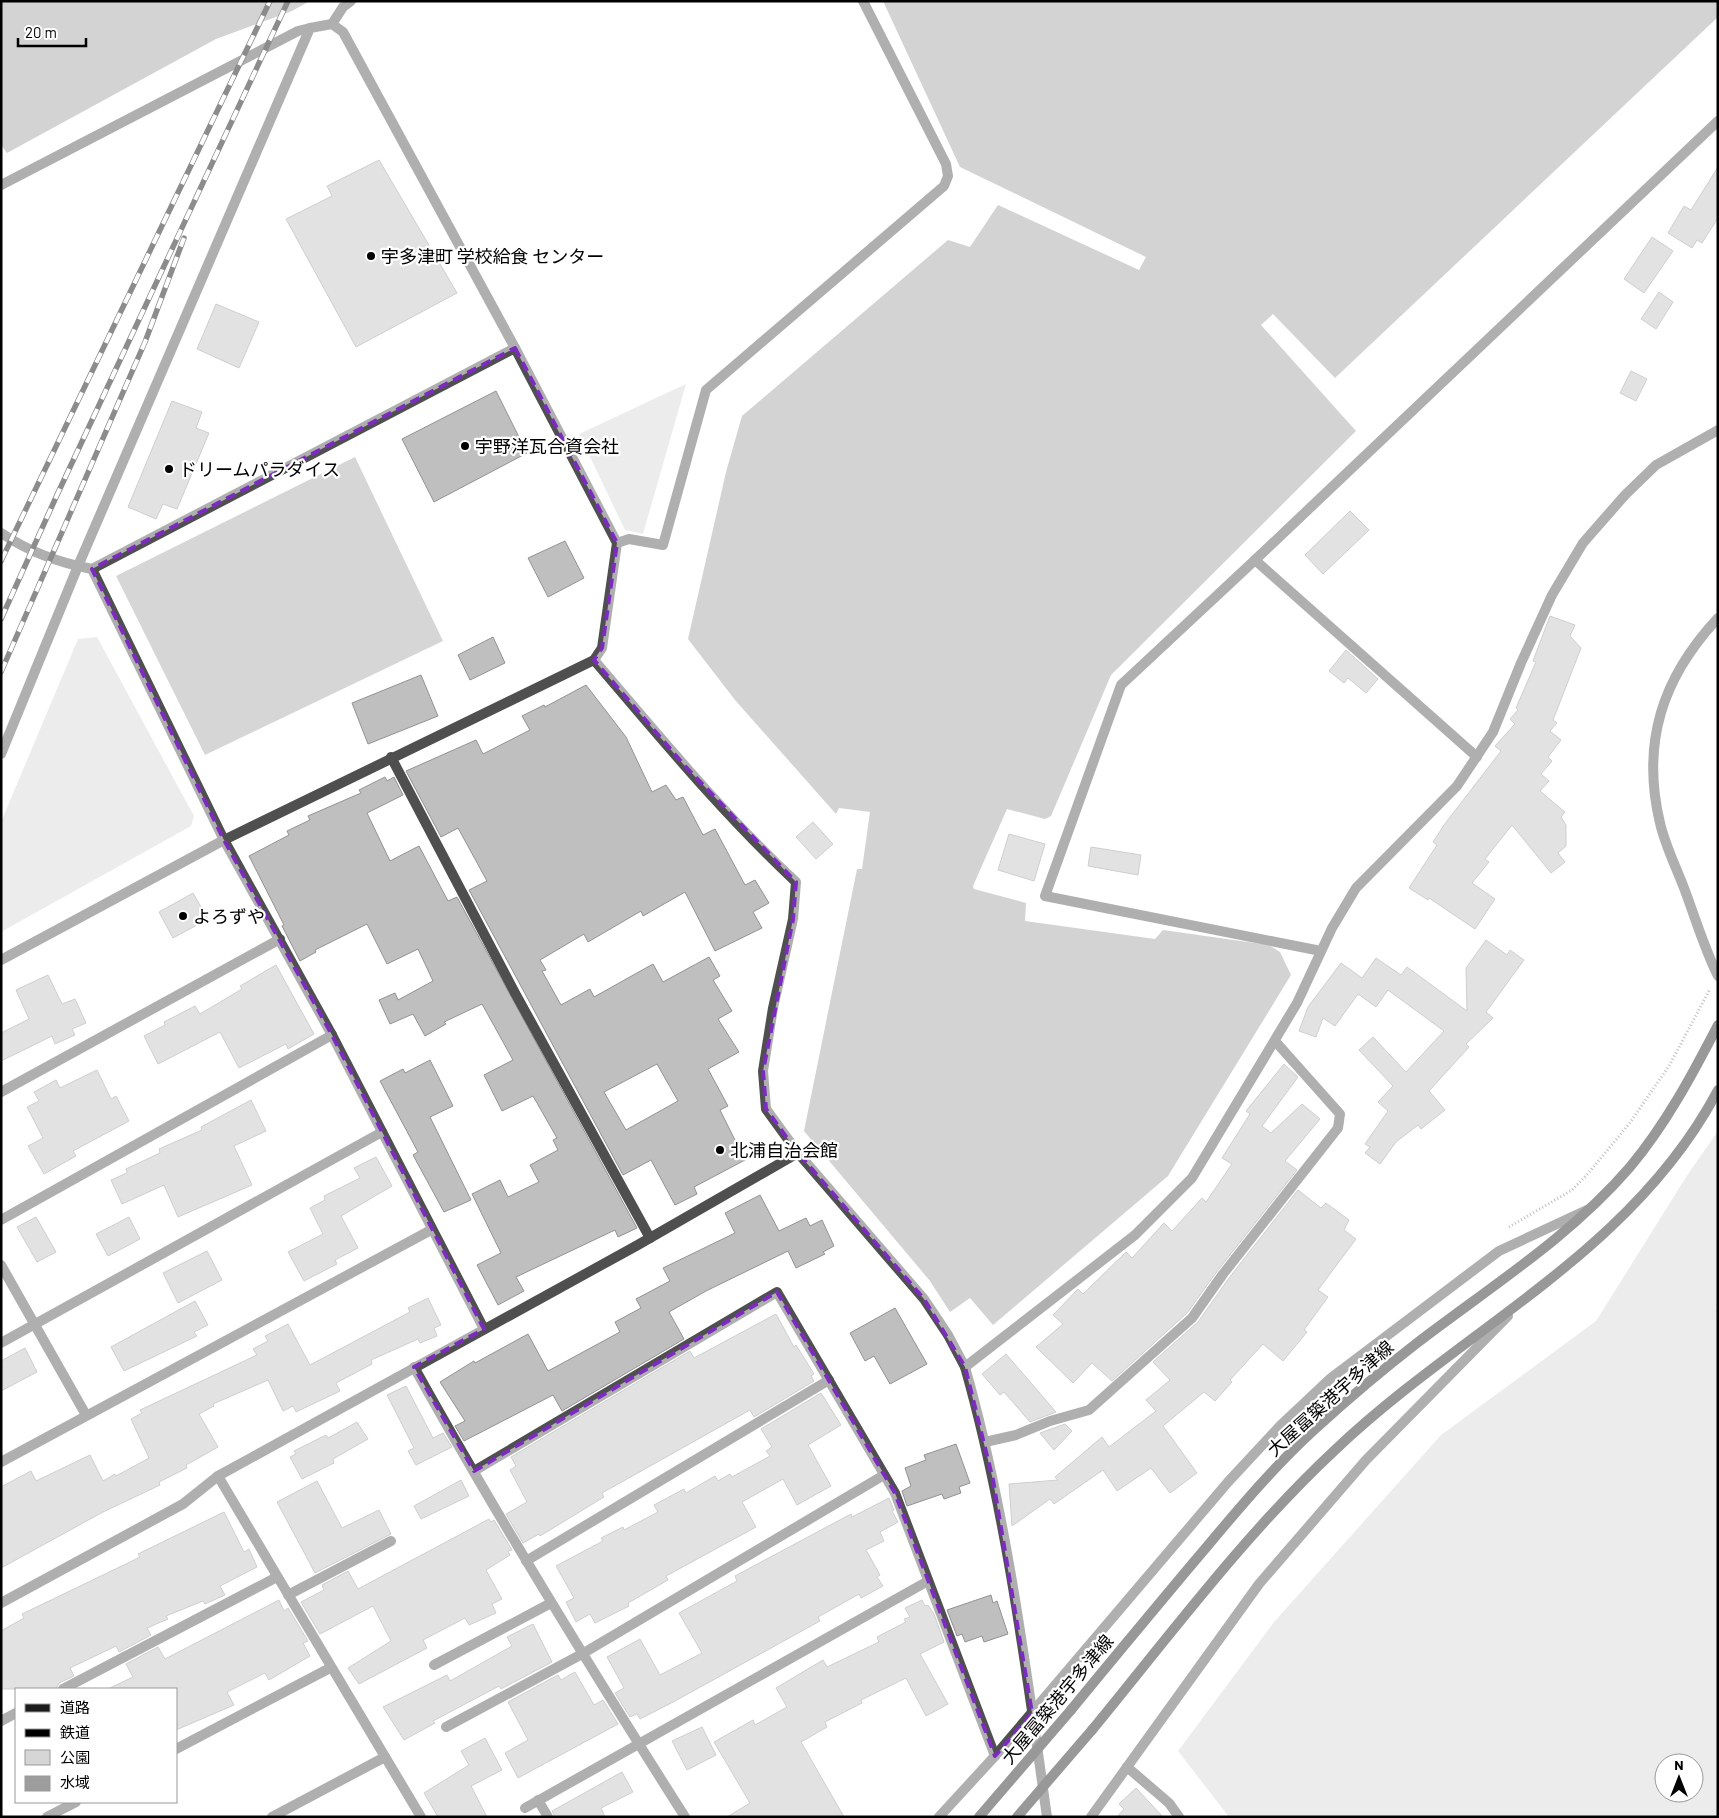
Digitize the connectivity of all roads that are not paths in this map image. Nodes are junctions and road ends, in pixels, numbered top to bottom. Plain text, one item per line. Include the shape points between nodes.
1 (351, 1) edge
2 (864, 1) edge
3 (332, 24) junction
4 (310, 28) junction
5 (1718, 121) edge
6 (1, 185) edge
7 (515, 348) junction
8 (1718, 430) edge
9 (1, 532) edge
10 (617, 543) junction
11 (1255, 560) junction
12 (78, 566) junction
13 (92, 569) junction
14 (1718, 618) edge
15 (594, 660) junction
16 (1, 754) edge
17 (391, 757) junction
18 (1477, 757) junction
19 (224, 840) junction
20 (280, 939) junction
21 (1321, 951) junction
22 (1, 960) edge
23 (1717, 976) edge
24 (1718, 1026) edge
25 (332, 1035) junction
26 (1275, 1041) junction
27 (1718, 1090) edge
28 (1, 1092) edge
29 (382, 1132) junction
30 (798, 1153) junction
31 (1590, 1208) junction
32 (1, 1220) edge
33 (431, 1230) junction
34 (650, 1238) junction
35 (1, 1265) edge
36 (1515, 1308) junction
37 (34, 1326) junction
38 (484, 1329) junction
39 (1, 1343) edge
40 (965, 1366) junction
41 (414, 1367) junction
42 (829, 1380) junction
43 (86, 1415) junction
44 (985, 1442) junction
45 (1, 1462) edge
46 (474, 1471) junction
47 (884, 1475) junction
48 (218, 1476) junction
49 (391, 1541) dead end
50 (526, 1561) junction
51 (277, 1577) junction
52 (928, 1581) junction
53 (288, 1595) junction
54 (1, 1603) edge
55 (552, 1603) junction
56 (582, 1654) junction
57 (434, 1665) dead end
58 (330, 1668) junction
59 (65, 1688) edge
60 (1032, 1713) junction
61 (15, 1714) edge
62 (1, 1721) edge
63 (446, 1727) dead end
64 (638, 1744) junction
65 (178, 1748) edge
66 (995, 1756) junction
67 (385, 1757) junction
68 (1126, 1767) junction
69 (538, 1800) junction
70 (74, 1803) edge
71 (525, 1808) dead end
72 (48, 1817) edge
73 (272, 1817) edge
74 (420, 1817) edge
75 (548, 1817) edge
76 (685, 1817) edge
77 (939, 1817) edge
78 (979, 1817) edge
79 (1017, 1817) edge
80 (1047, 1817) edge
81 (1091, 1817) edge
82 (1179, 1817) edge

1 - 3 street via 342,7
2 - 10 street via 946,164 948,176 944,186 706,390 662,545 630,539
3 - 4 street
3 - 7 street via 344,32
4 - 6 street via 298,31
4 - 12 street
5 - 11 street
7 - 10 street
7 - 13 street
8 - 18 street via 1656,465 1625,494 1583,543 1552,594 1493,732
9 - 12 street via 48,558
10 - 15 street via 602,648
11 - 18 street
11 - 21 street via 1121,685 1045,896
12 - 13 street
12 - 16 street
13 - 19 street
14 - 23 street via 1699,638 1675,674 1658,716 1652,752 1653,787 1660,826
15 - 17 street
15 - 30 street via 684,765 796,882 793,918 763,1071 766,1110
17 - 19 street
17 - 34 street via 515,993
18 - 21 street via 1457,786 1356,888
19 - 20 street
19 - 22 street
20 - 25 street
20 - 28 street
21 - 26 street via 1297,1004
24 - 31 main road, 大屋冨築港宇多津線 via 1659,1130 1629,1168
25 - 29 street
25 - 32 street
26 - 40 street via 1192,1178 1135,1235
26 - 44 street via 1340,1114 1338,1128 1192,1318 1089,1410
27 - 36 main road via 1683,1146 1651,1187 1614,1226
29 - 33 street
29 - 37 street
30 - 34 street
30 - 40 street via 924,1299
31 - 60 street via 1500,1251 1331,1378 1228,1482
31 - 78 main road, 大屋冨築港宇多津線, bridge via 1540,1251 1387,1367 1263,1481
33 - 38 street
33 - 43 street
34 - 38 street
35 - 37 street
36 - 68 street via 1366,1460 1307,1527 1210,1648
36 - 79 main road, bridge via 1390,1400 1334,1450 1234,1558
37 - 39 street
37 - 43 street
38 - 41 street
40 - 44 street
41 - 46 street
41 - 48 street
42 - 46 street via 777,1292
42 - 47 street
42 - 50 street
43 - 45 street
44 - 60 street
46 - 50 street
47 - 52 street via 896,1493
47 - 56 street
48 - 51 street
48 - 54 street via 183,1504
49 - 53 street
50 - 55 street
51 - 53 street
51 - 59 street
52 - 64 street
52 - 66 street
53 - 58 street
55 - 56 street
55 - 57 street
56 - 63 street
56 - 64 street
58 - 65 street
58 - 67 street
60 - 66 street
60 - 80 street
61 - 62 street
64 - 69 street
64 - 76 street
66 - 77 street
67 - 73 street
67 - 74 street
68 - 81 street
68 - 82 street via 1169,1803
69 - 71 street
69 - 75 street
70 - 72 street

